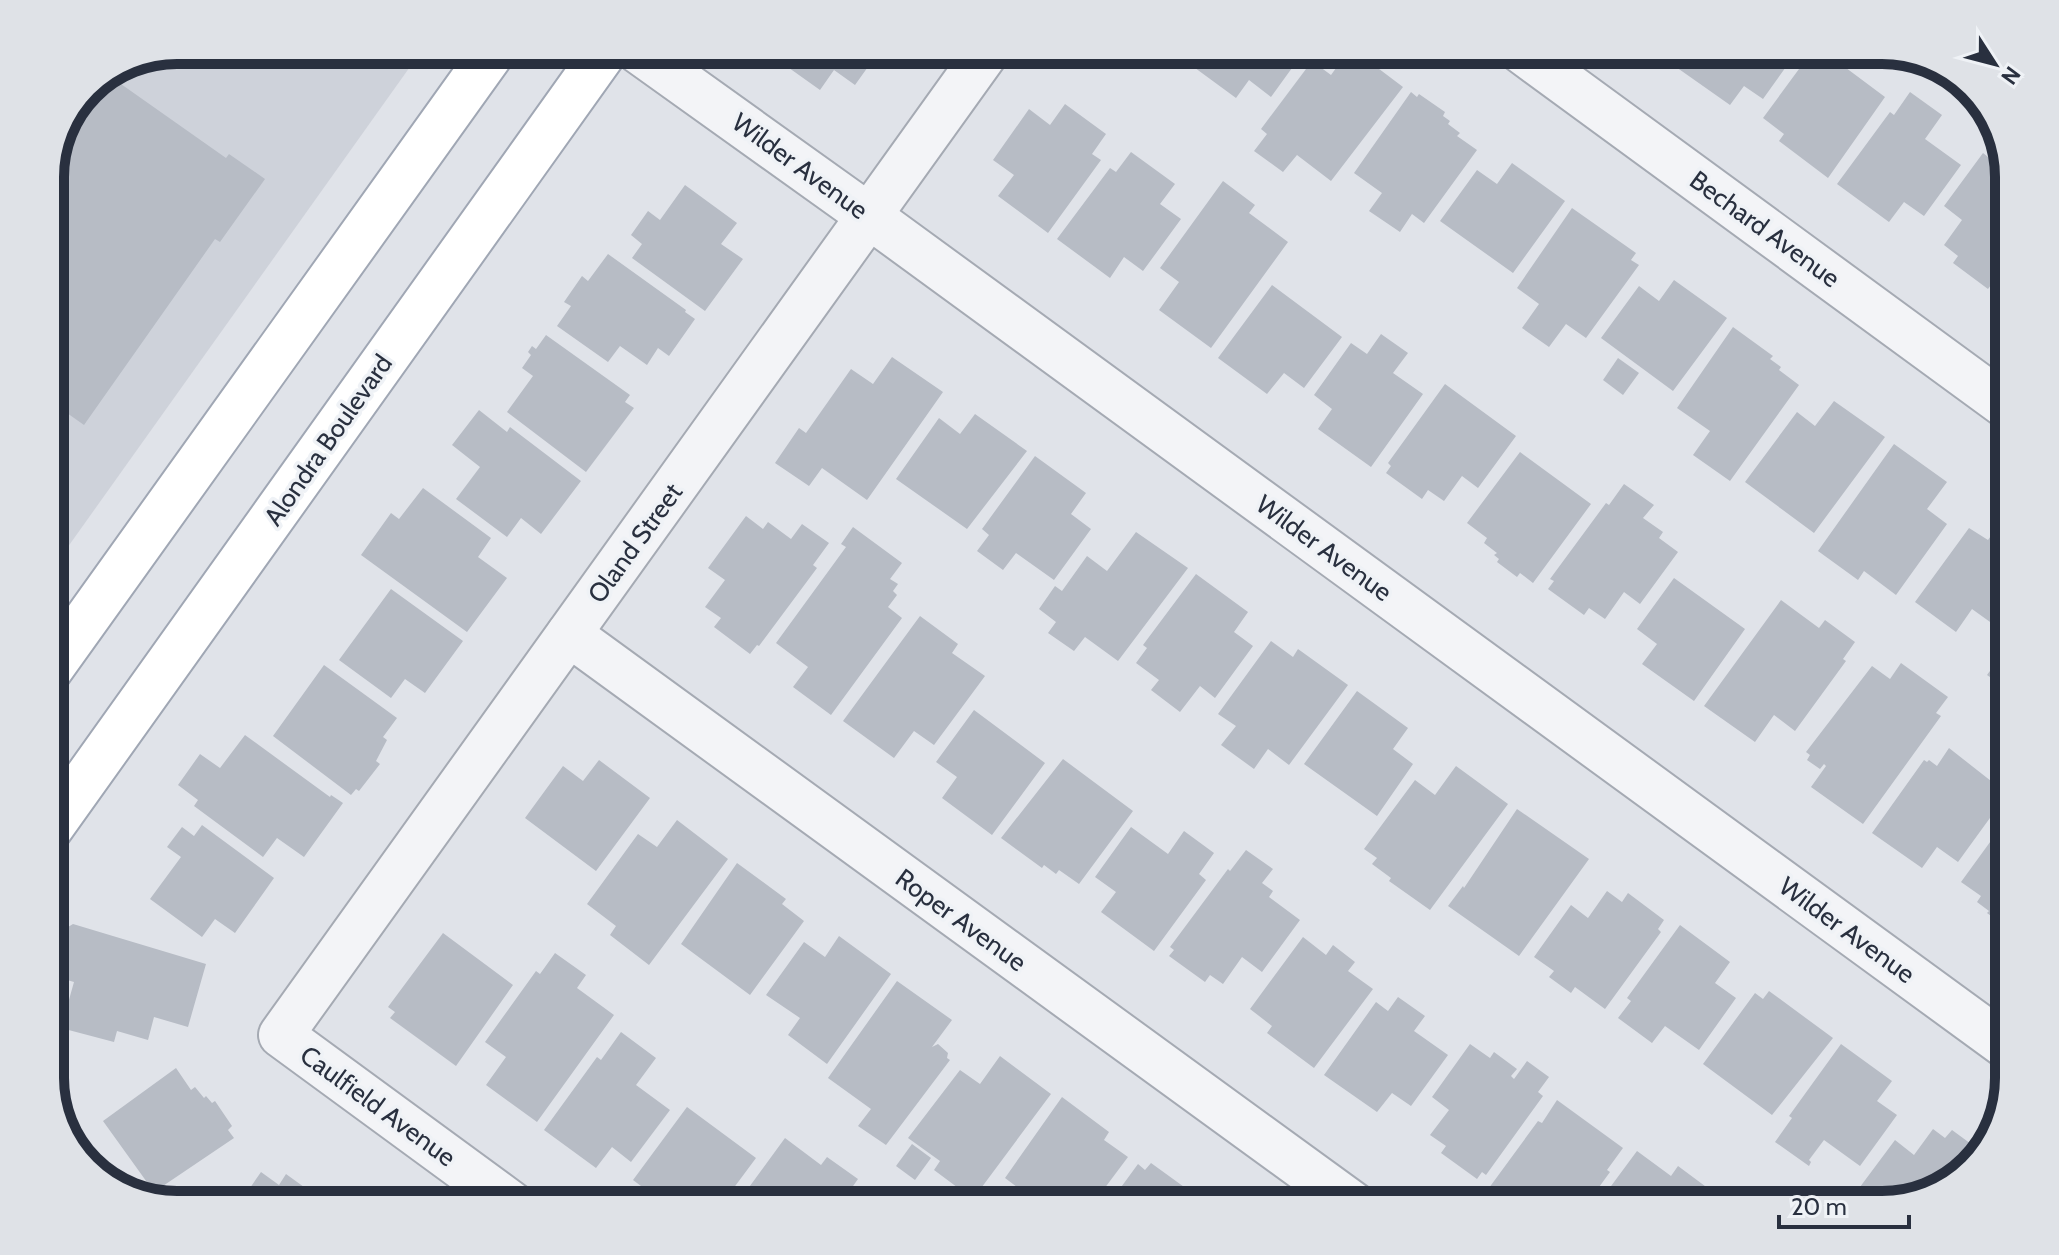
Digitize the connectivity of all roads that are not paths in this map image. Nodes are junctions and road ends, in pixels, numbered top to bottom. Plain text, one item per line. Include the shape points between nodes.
1 (484, 64) edge
2 (596, 64) edge
3 (657, 64) edge
4 (978, 64) edge
5 (1539, 64) edge
6 (869, 216) junction
7 (1995, 398) edge
8 (569, 634) junction
9 (64, 650) edge
10 (64, 809) edge
11 (281, 1035) joint
12 (1995, 1038) edge
13 (494, 1191) edge
14 (1335, 1191) edge

1 - 9 main road
2 - 10 main road, Alondra Boulevard
3 - 6 street, Wilder Avenue
4 - 6 street, Oland Street
5 - 7 street, Bechard Avenue
6 - 8 street, Oland Street
6 - 12 street, Wilder Avenue
8 - 11 street, Oland Street
8 - 14 street, Roper Avenue
11 - 13 street, Caulfield Avenue

